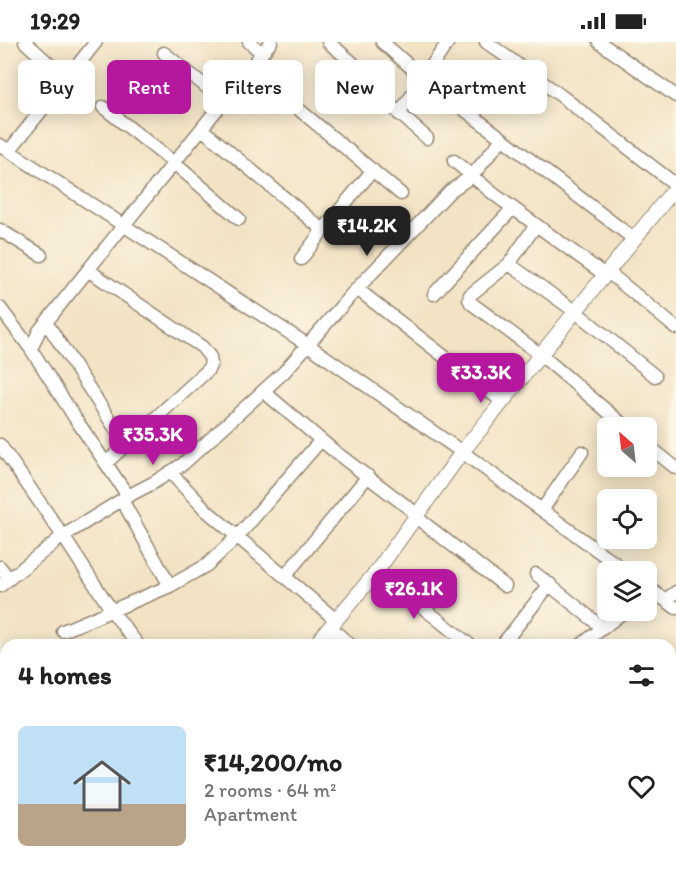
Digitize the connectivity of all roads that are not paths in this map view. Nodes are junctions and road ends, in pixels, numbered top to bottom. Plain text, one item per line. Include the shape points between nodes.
1 (25, 42) edge
2 (96, 42) edge
3 (249, 42) edge
4 (271, 42) edge
5 (328, 42) edge
6 (381, 42) edge
7 (448, 42) edge
8 (486, 42) edge
9 (599, 42) edge
10 (164, 53) dead end
11 (262, 53) junction
12 (45, 60) edge
13 (81, 60) edge
14 (257, 60) edge
15 (349, 60) edge
16 (436, 60) edge
17 (407, 64) edge
18 (203, 84) edge
19 (676, 96) edge
20 (407, 102) edge
21 (103, 107) dead end
22 (395, 110) edge
23 (303, 113) edge
24 (35, 114) edge
25 (213, 114) edge
26 (399, 114) junction
27 (470, 114) edge
28 (202, 129) junction
29 (427, 138) dead end
30 (502, 139) junction
31 (5, 148) edge
32 (454, 161) dead end
33 (174, 163) junction
34 (373, 170) junction
35 (472, 176) junction
36 (676, 186) edge
37 (401, 194) dead end
38 (513, 208) junction
39 (239, 219) dead end
40 (124, 225) junction
41 (536, 225) junction
42 (0, 230) edge
43 (323, 230) junction
44 (634, 240) junction
45 (41, 255) dead end
46 (301, 258) dead end
47 (509, 264) junction
48 (88, 270) junction
49 (607, 274) junction
50 (357, 289) junction
51 (434, 294) dead end
52 (0, 308) edge
53 (576, 312) junction
54 (46, 322) junction
55 (676, 328) edge
56 (308, 345) junction
57 (31, 349) junction
58 (541, 355) junction
59 (655, 376) dead end
60 (263, 391) junction
61 (503, 402) junction
62 (614, 417) edge
63 (321, 440) junction
64 (0, 445) edge
65 (126, 445) junction
66 (462, 452) junction
67 (582, 452) dead end
68 (657, 453) edge
69 (106, 463) junction
70 (676, 468) edge
71 (170, 472) junction
72 (368, 476) junction
73 (125, 498) junction
74 (542, 510) junction
75 (417, 516) junction
76 (63, 536) junction
77 (238, 536) junction
78 (612, 561) edge
79 (0, 567) edge
80 (377, 571) junction
81 (536, 574) dead end
82 (285, 576) junction
83 (4, 582) edge
84 (550, 584) junction
85 (170, 586) junction
86 (505, 586) dead end
87 (676, 592) edge
88 (657, 595) edge
89 (665, 600) junction
90 (676, 608) edge
91 (112, 611) junction
92 (612, 621) edge
93 (333, 624) junction
94 (603, 628) junction
95 (63, 631) dead end
96 (133, 639) edge
97 (320, 639) edge
98 (345, 639) edge
99 (462, 639) edge
100 (507, 639) edge
101 (589, 639) edge

1 - 12 street
2 - 13 street
3 - 11 street
4 - 11 street
5 - 15 street
6 - 17 street
7 - 16 street
8 - 36 street
9 - 19 street
10 - 18 street
11 - 14 street
20 - 26 street
21 - 33 street
22 - 26 street
23 - 34 street
24 - 31 street
25 - 28 street
26 - 29 street
27 - 30 street
28 - 33 street
28 - 43 street
30 - 35 street
30 - 44 street
31 - 40 street
32 - 35 street
33 - 39 street
33 - 40 street
34 - 37 street
34 - 43 street
35 - 38 street
35 - 50 street via 450,191
36 - 44 street
38 - 41 street
38 - 51 street
40 - 48 street
40 - 56 street
41 - 47 street
41 - 49 street
42 - 45 street
43 - 46 street
44 - 49 street
47 - 53 street
47 - 58 street via 469,299
48 - 54 street
48 - 65 street via 202,347 210,357 207,371
49 - 53 street
49 - 55 street
50 - 56 street
50 - 61 street
52 - 57 street
53 - 58 street
53 - 59 street
54 - 57 street
54 - 65 street
56 - 60 street
56 - 66 street
57 - 69 street
58 - 61 street
58 - 62 street
60 - 63 street
60 - 71 street
61 - 66 street
63 - 72 street
63 - 77 street
64 - 76 street
65 - 69 street
66 - 74 street
66 - 75 street
67 - 74 street
68 - 70 street
69 - 73 street
71 - 73 street
71 - 77 street via 207,511
72 - 75 street
72 - 82 street
73 - 76 street
73 - 85 street
74 - 78 street
75 - 80 street
75 - 86 street
76 - 83 street
76 - 91 street
77 - 82 street
77 - 85 street via 207,565
79 - 83 street
80 - 93 street
80 - 99 street
81 - 84 street
82 - 93 street
84 - 94 street
84 - 100 street
85 - 91 street
87 - 89 street
88 - 89 street
89 - 90 street
91 - 95 street
91 - 96 street
92 - 94 street
93 - 97 street
93 - 98 street
94 - 101 street

